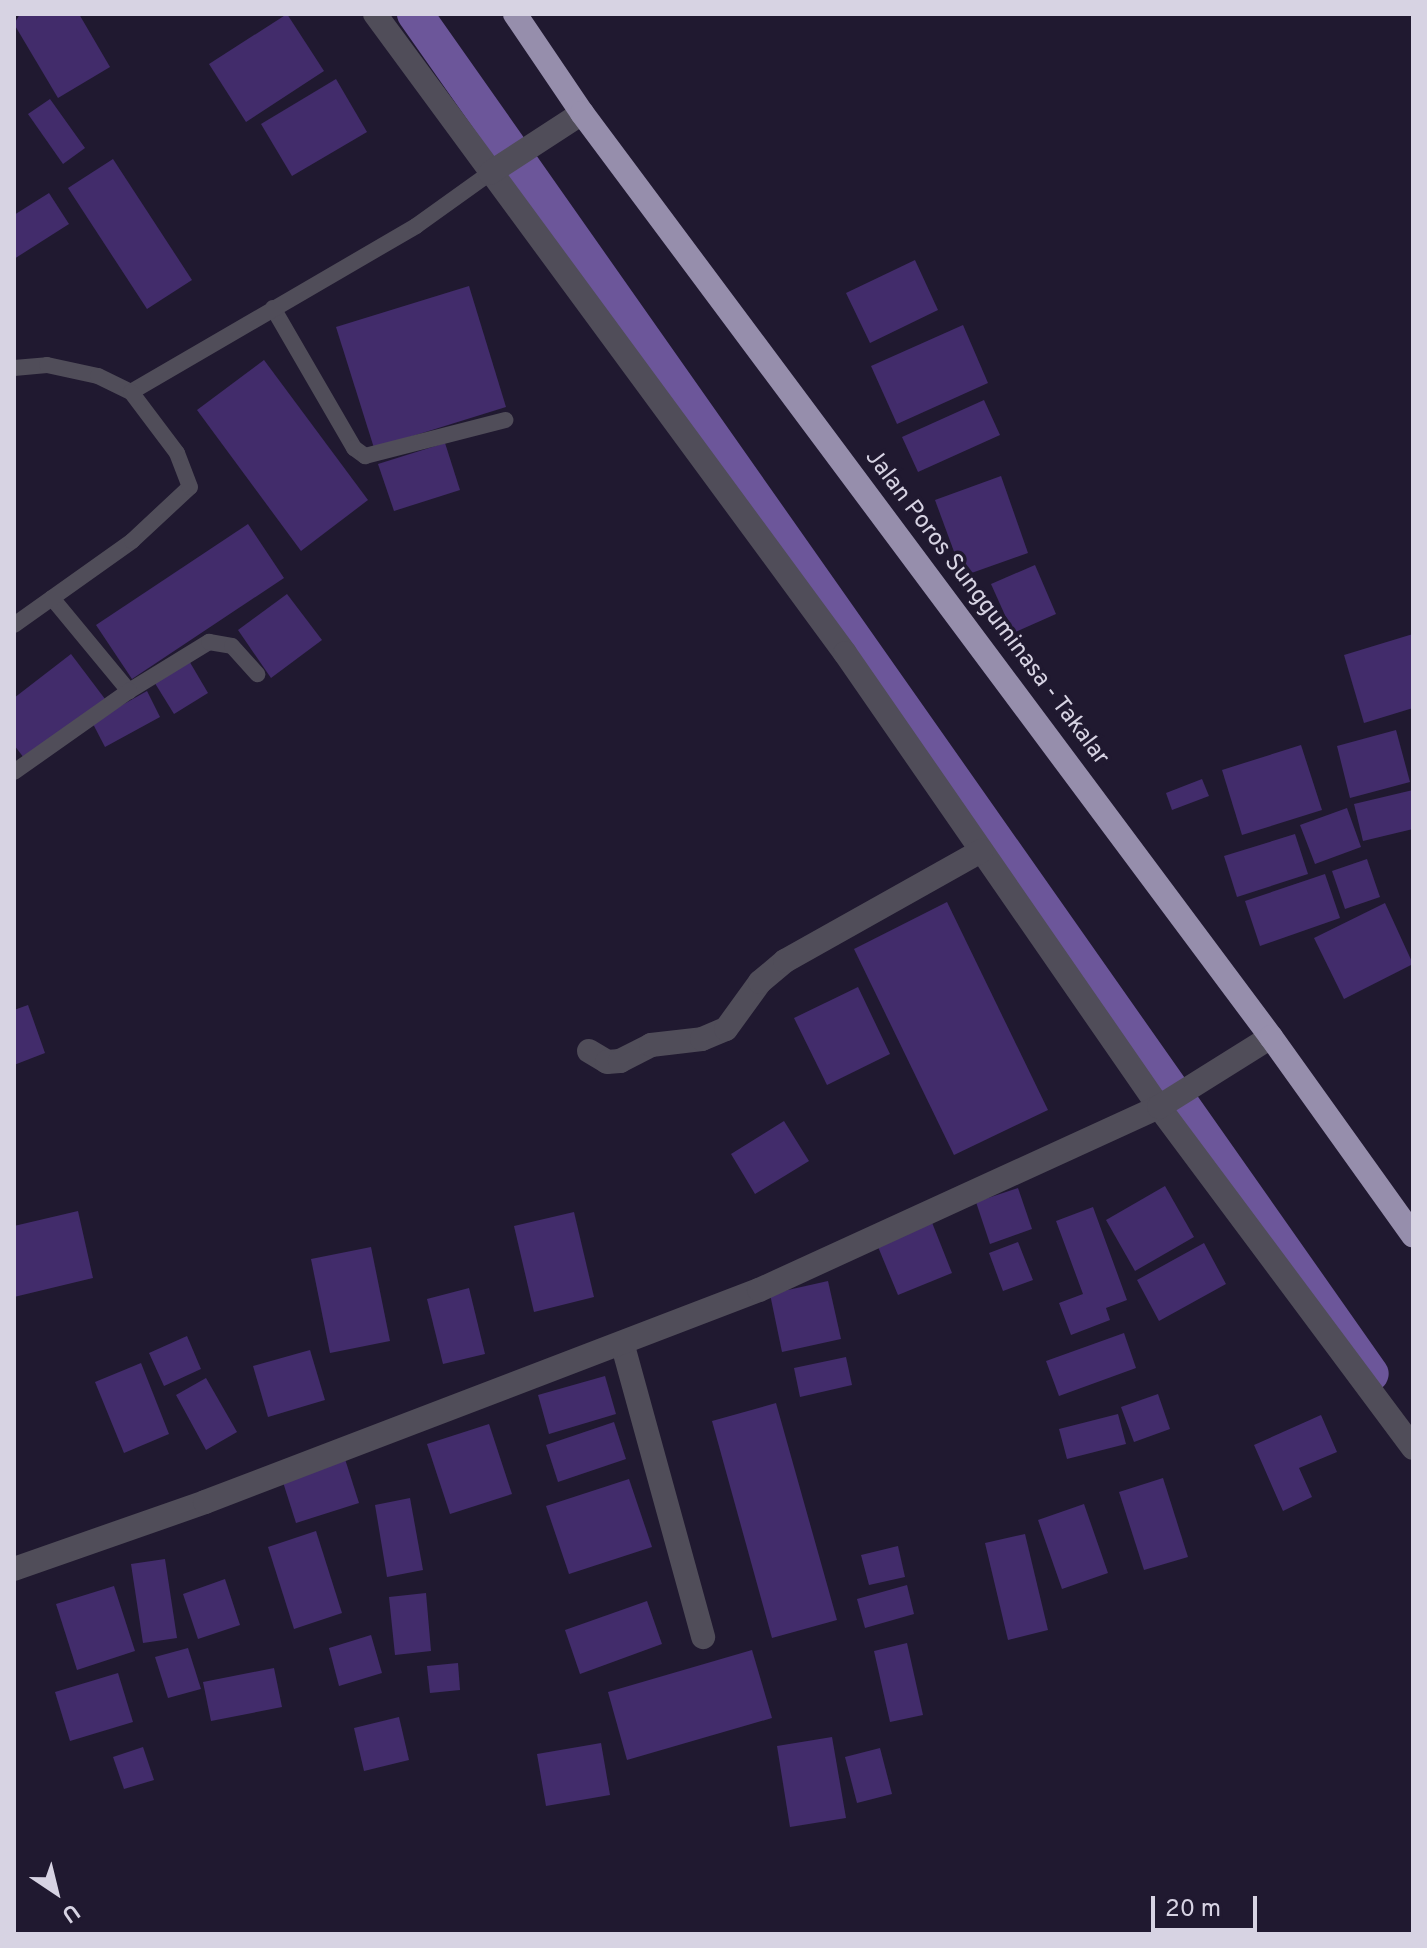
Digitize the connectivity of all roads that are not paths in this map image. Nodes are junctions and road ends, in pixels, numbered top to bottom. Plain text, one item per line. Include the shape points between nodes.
1 (375, 14) edge
2 (515, 14) edge
3 (582, 113) junction
4 (494, 170) junction
5 (273, 308) junction
6 (14, 368) edge
7 (131, 392) junction
8 (505, 420) dead end
9 (52, 598) junction
10 (14, 625) edge
11 (257, 674) dead end
12 (129, 691) junction
13 (14, 772) edge
14 (981, 851) junction
15 (1271, 1037) junction
16 (589, 1051) dead end
17 (1167, 1102) junction
18 (1413, 1235) edge
19 (623, 1346) junction
20 (1413, 1448) edge
21 (14, 1569) edge
22 (703, 1637) dead end

1 - 4 street
2 - 3 highway, Jalan Poros Sungguminasa - Takalar
3 - 4 street
3 - 15 highway, Jalan Poros Sungguminasa - Takalar
4 - 5 lane via 416,226
4 - 14 street via 845,653
5 - 7 lane
5 - 8 lane via 354,448 365,456
6 - 7 lane via 47,365 98,376
7 - 9 lane via 177,453 190,487 132,541
9 - 10 lane
9 - 12 lane
11 - 12 lane via 232,646 209,642
12 - 13 lane
14 - 16 street via 785,961 760,982 726,1029 702,1039 651,1045 620,1061 607,1062
14 - 17 street
15 - 17 street
15 - 18 highway, Jalan Poros Sungguminasa - Takalar
17 - 19 street via 759,1290
17 - 20 street
19 - 21 street
19 - 22 street

